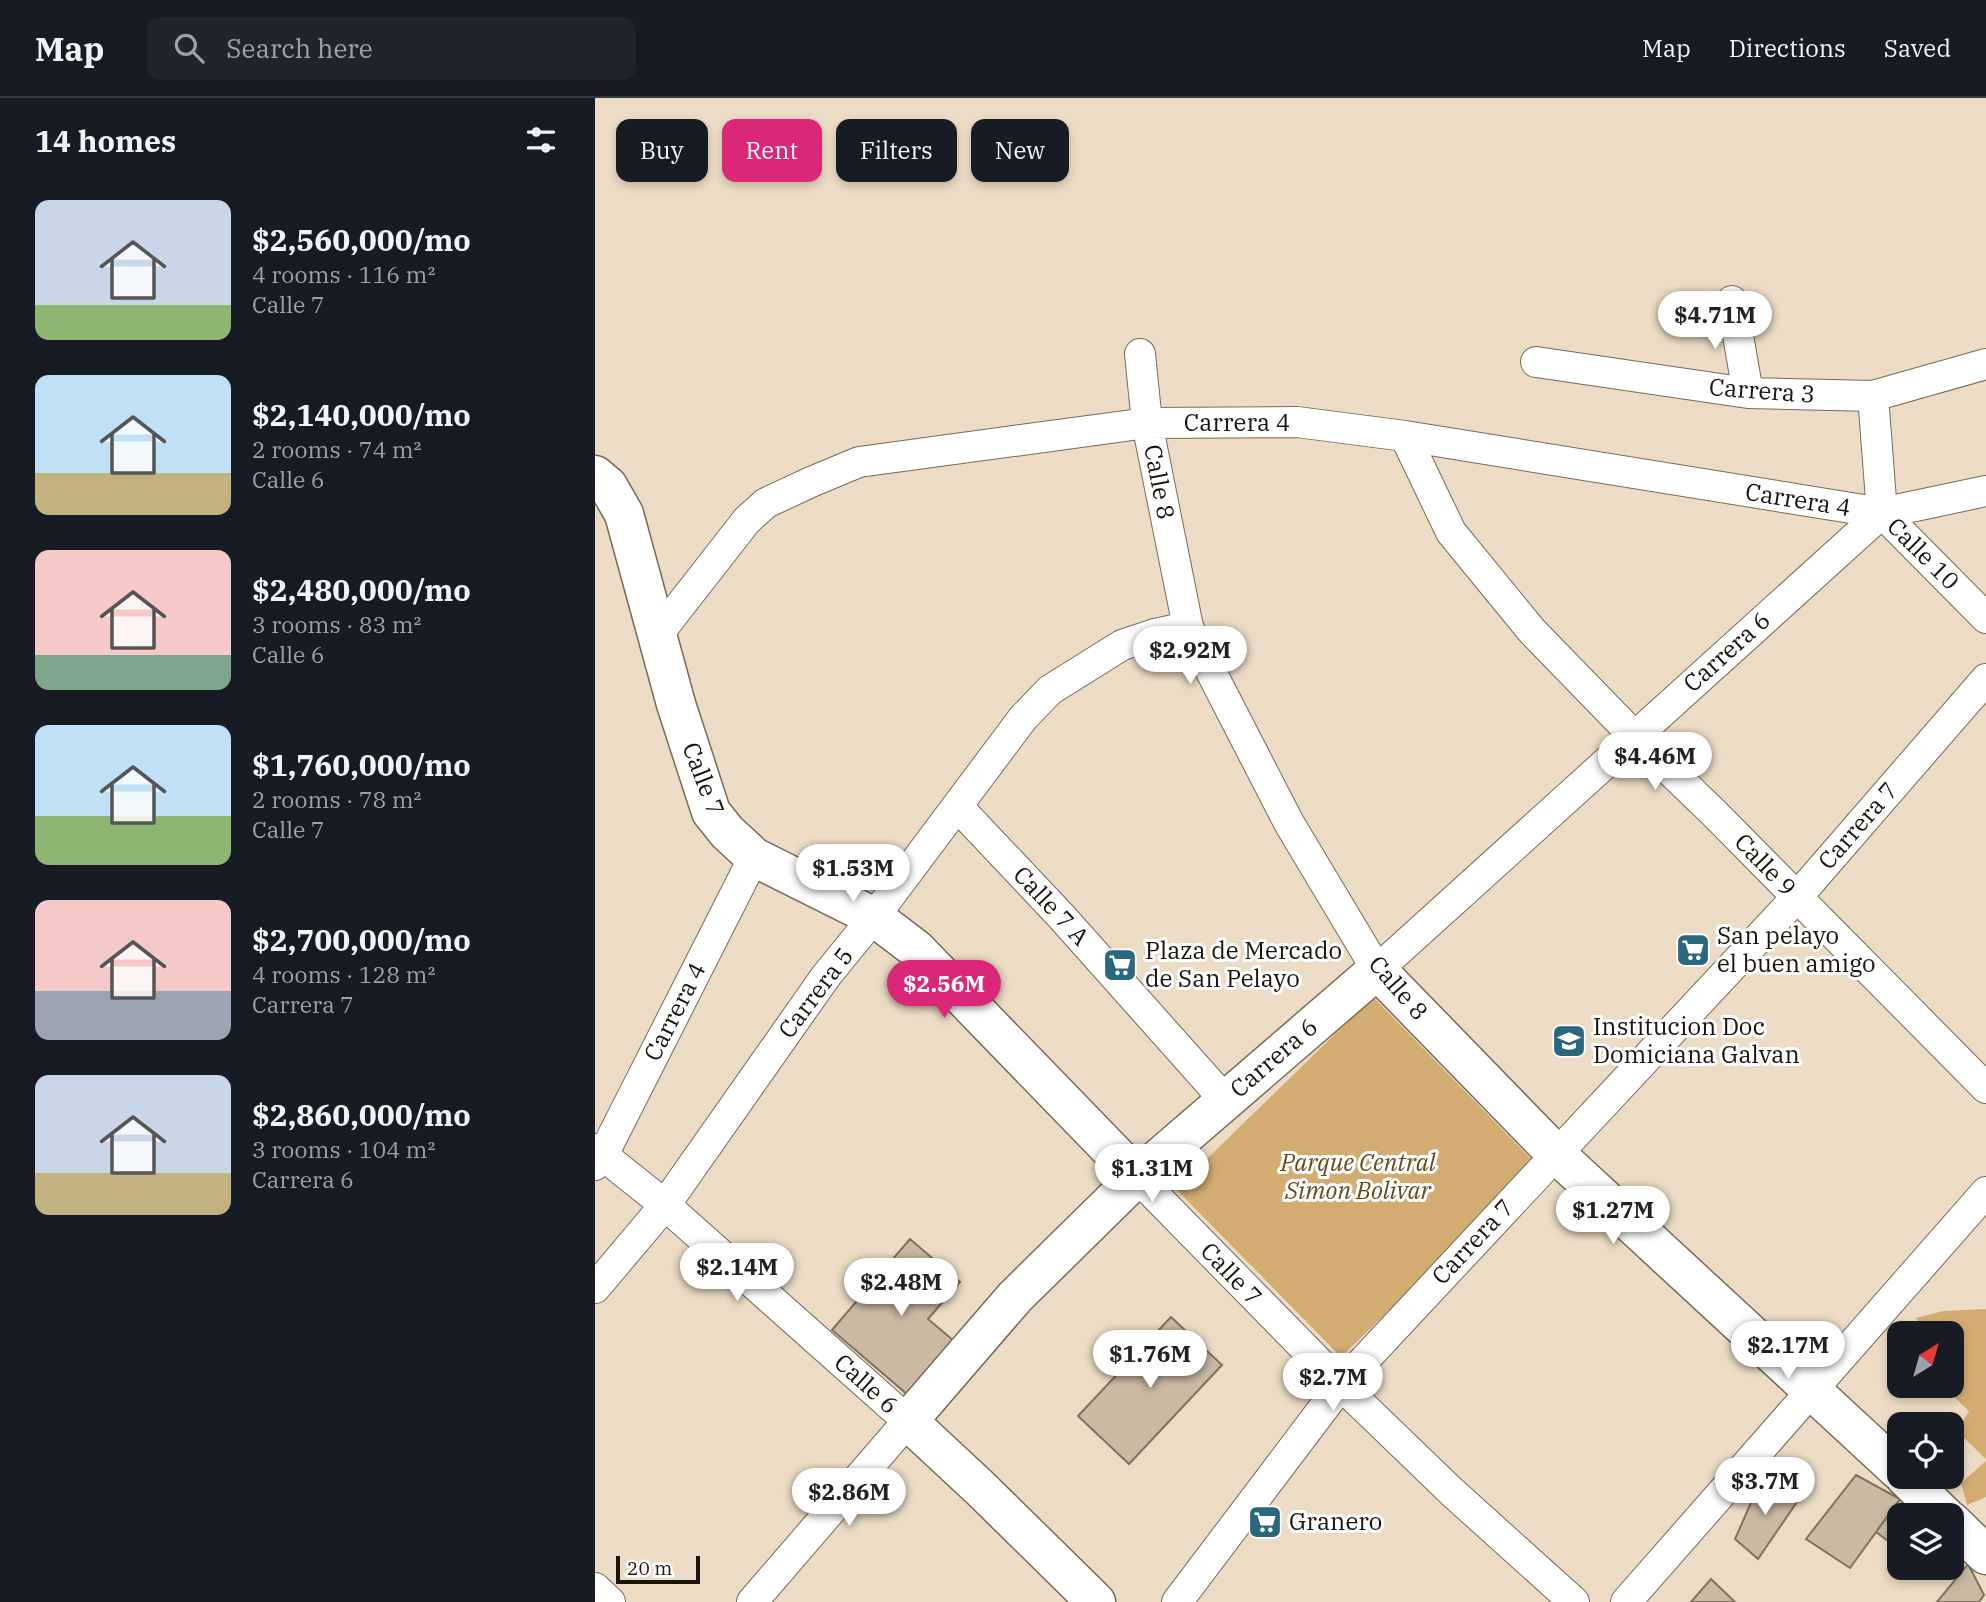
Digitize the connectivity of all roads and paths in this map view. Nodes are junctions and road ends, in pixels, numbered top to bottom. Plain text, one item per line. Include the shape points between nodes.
1 (1732, 301) dead end
2 (1140, 354) dead end
3 (1536, 362) dead end
4 (1986, 364) edge
5 (1748, 393) junction
6 (1873, 396) junction
7 (1147, 423) junction
8 (1405, 436) junction
9 (595, 475) edge
10 (1986, 491) edge
11 (1882, 513) junction
12 (1986, 618) edge
13 (1188, 627) junction
14 (658, 634) junction
15 (1986, 679) edge
16 (1634, 736) junction
17 (958, 807) junction
18 (754, 857) junction
19 (1797, 897) junction
20 (874, 918) junction
21 (1377, 970) junction
22 (1986, 1088) edge
23 (1225, 1100) junction
24 (1555, 1153) junction
25 (598, 1157) edge
26 (1137, 1177) junction
27 (1986, 1192) edge
28 (665, 1205) junction
29 (595, 1288) edge
30 (1341, 1385) junction
31 (1814, 1390) junction
32 (908, 1422) junction
33 (1887, 1460) edge
34 (1917, 1489) edge
35 (1932, 1503) edge
36 (1964, 1534) edge
37 (1986, 1555) edge
38 (595, 1588) edge
39 (610, 1602) edge
40 (752, 1602) edge
41 (1096, 1602) edge
42 (1177, 1602) edge
43 (1574, 1602) edge
44 (1626, 1602) edge

1 - 5 street
2 - 7 street, Calle 8
3 - 5 street, Carrera 3
4 - 6 street, Carrera 3
5 - 6 street, Carrera 3
6 - 11 street, Calle 10
7 - 8 street, Carrera 4 via 1297,422
7 - 13 street, Calle 8
7 - 14 street, Carrera 4 via 859,462 811,482 766,503 747,520
8 - 11 street, Carrera 4
8 - 16 street, Calle 9 via 1451,533 1532,631
9 - 14 street, Calle 7 via 608,486 624,514
10 - 11 street
11 - 12 street, Calle 10
11 - 16 street, Carrera 6
13 - 17 street, Carrera 5 via 1122,645 1050,690 1023,718
13 - 21 street, Calle 8 via 1289,823
14 - 18 street, Calle 7 via 711,812
15 - 19 street, Carrera 7
16 - 19 street, Calle 9
16 - 21 street, Carrera 6
17 - 20 street, Carrera 5
17 - 23 street, Calle 7 A
18 - 20 street, Calle 7
18 - 25 street, Carrera 4
19 - 22 street, Calle 9
19 - 24 street, Carrera 7
20 - 26 street, Calle 7 via 916,949
20 - 28 street, Carrera 5 via 826,976
21 - 23 street, Carrera 6
21 - 24 street, Calle 8
23 - 26 street, Carrera 6
24 - 30 street, Carrera 7
24 - 31 street, Calle 8
25 - 28 street, Calle 6
26 - 30 street, Calle 7
26 - 32 street, Carrera 6 via 1015,1297
27 - 31 street
28 - 29 street, Carrera 5
28 - 32 street, Calle 6
30 - 42 street, Carrera 7
30 - 43 street, Calle 7
31 - 33 street, Calle 8
31 - 44 street
32 - 40 street, Carrera 6
32 - 41 street, Calle 6
34 - 35 street
36 - 37 street
38 - 39 street

